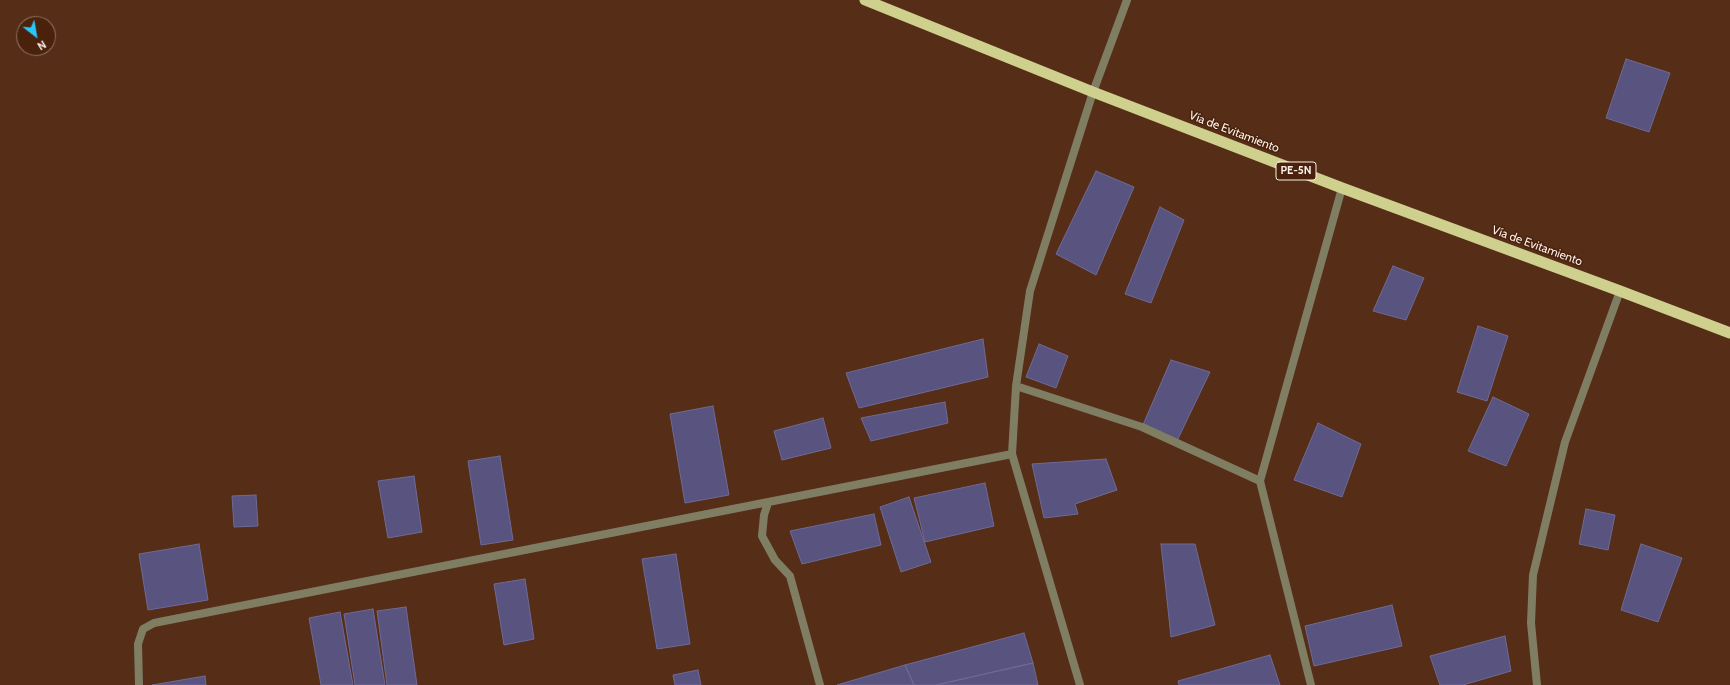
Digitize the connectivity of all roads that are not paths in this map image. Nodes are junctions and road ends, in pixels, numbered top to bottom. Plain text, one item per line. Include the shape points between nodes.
1 (865, 0) edge
2 (1127, 0) edge
3 (1093, 92) junction
4 (1342, 188) junction
5 (1620, 290) junction
6 (1730, 334) edge
7 (1016, 386) junction
8 (1012, 454) junction
9 (1260, 481) junction
10 (768, 503) junction
11 (139, 685) edge
12 (820, 685) edge
13 (1080, 685) edge
14 (1311, 685) edge
15 (1538, 685) edge

1 - 3 highway, Vía de Evitamiento / PE-5N
2 - 3 street
3 - 4 highway, Vía de Evitamiento / PE-5N
3 - 7 street via 1030,291
4 - 5 highway, Vía de Evitamiento / PE-5N
4 - 9 street
5 - 6 highway, Vía de Evitamiento / PE-5N
5 - 15 street via 1565,442 1533,575 1531,623
7 - 8 street
7 - 9 street via 1142,427
8 - 10 street
8 - 13 street
9 - 14 street
10 - 11 street via 154,623 143,629 138,644
10 - 12 street via 762,536 775,560 790,576

